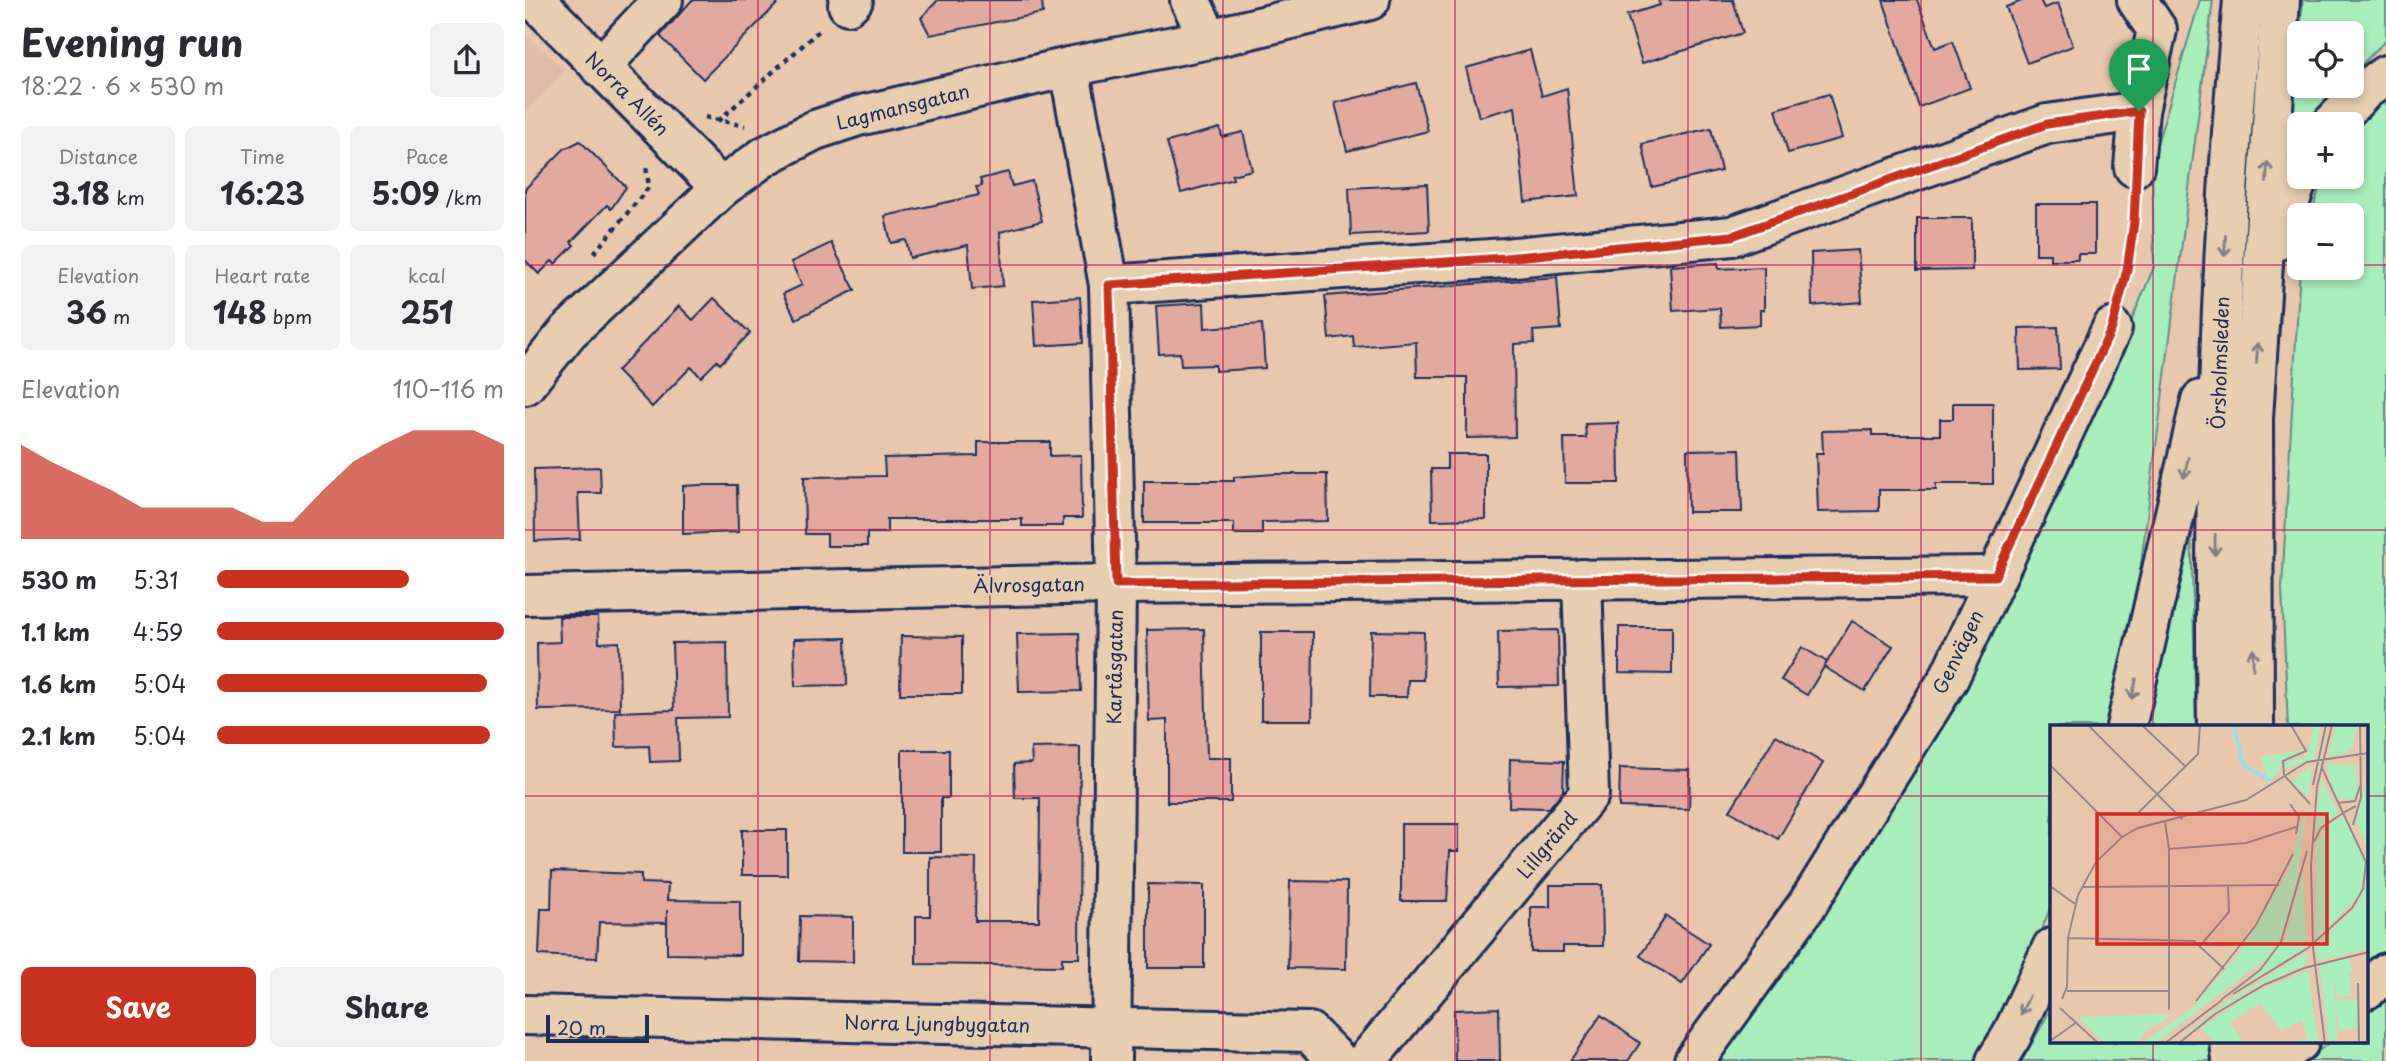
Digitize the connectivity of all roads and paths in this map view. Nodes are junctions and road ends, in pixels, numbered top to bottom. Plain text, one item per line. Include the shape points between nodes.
1 (663, 0) edge
2 (1190, 0) edge
3 (1370, 0) edge
4 (2137, 0) edge
5 (2243, 0) edge
6 (2280, 0) edge
7 (850, 2) edge
8 (549, 5) edge
9 (1209, 40) junction
10 (600, 67) junction
11 (1069, 67) junction
12 (2386, 75) edge
13 (2139, 111) junction
14 (2344, 112) edge
15 (717, 122) dead end
16 (2134, 167) joint
17 (721, 188) junction
18 (2295, 189) edge
19 (1109, 285) junction
20 (2260, 289) junction
21 (2221, 305) junction
22 (2112, 328) joint
23 (525, 385) edge
24 (1995, 576) junction
25 (1582, 579) junction
26 (1116, 584) junction
27 (525, 595) edge
28 (2126, 725) edge
29 (2217, 725) edge
30 (2254, 725) edge
31 (2050, 952) edge
32 (2386, 973) edge
33 (2368, 988) edge
34 (525, 1015) edge
35 (1111, 1044) edge
36 (2296, 1044) edge
37 (1338, 1061) edge
38 (1366, 1061) edge
39 (1694, 1061) edge
40 (1996, 1061) edge
41 (2271, 1061) edge

1 - 10 street
2 - 9 street
3 - 9 street, Lagmansgatan
4 - 13 street via 2157,30
5 -> 21 street, Örsholmsleden
20 -> 6 street, Örsholmsleden
7 - 15 path
8 - 10 street, Norra Allén
9 - 11 street, Lagmansgatan
10 - 17 street, Norra Allén
11 - 17 street, Lagmansgatan via 815,130 765,156
11 - 19 street, Kartåsgatan
12 - 14 street
13 - 16 street
13 - 19 street via 2047,124 1732,236 1505,258
16 - 22 path via 2134,222
17 - 23 street, Lagmansgatan via 568,332
18 - 20 street
19 - 26 street, Kartåsgatan
30 -> 20 street, Örsholmsleden via 2253,418
21 -> 28 street
21 -> 29 street, Örsholmsleden via 2214,582
22 - 24 street, Genvägen
24 - 25 street, Älvrosgatan
24 - 39 street, Genvägen via 1942,689 1807,905
25 - 26 street, Älvrosgatan
25 - 38 street, Lillgränd via 1590,794
26 - 27 street, Älvrosgatan
26 - 35 street, Kartåsgatan
31 -> 40 street
32 - 33 street
34 - 35 street, Norra Ljungbygatan
35 - 37 street, Norra Ljungbygatan via 1309,1032
36 - 41 street

